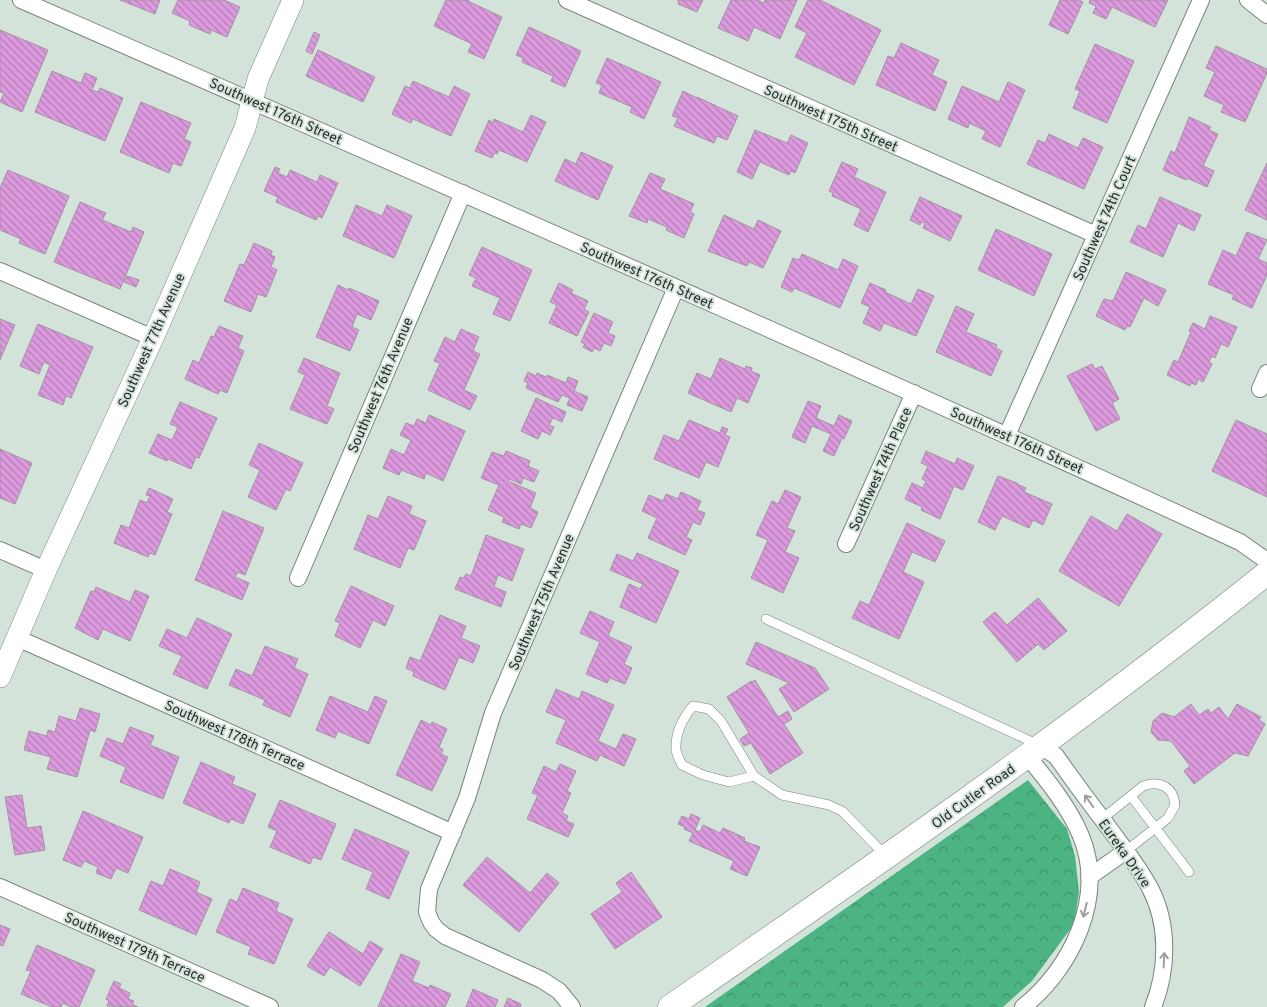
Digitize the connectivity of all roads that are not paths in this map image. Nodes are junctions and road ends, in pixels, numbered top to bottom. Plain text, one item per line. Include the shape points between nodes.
1 (21, 0) edge
2 (293, 0) edge
3 (567, 0) edge
4 (1201, 0) edge
5 (1248, 0) edge
6 (1267, 15) edge
7 (252, 101) junction
8 (463, 193) junction
9 (1096, 235) junction
10 (0, 271) edge
11 (676, 288) junction
12 (154, 338) junction
13 (1267, 373) edge
14 (1260, 389) dead end
15 (914, 393) junction
16 (1007, 435) junction
17 (846, 544) dead end
18 (0, 550) edge
19 (1267, 561) edge
20 (46, 570) junction
21 (1267, 573) edge
22 (298, 578) dead end
23 (766, 619) dead end
24 (17, 638) junction
25 (0, 677) edge
26 (1035, 751) junction
27 (754, 776) junction
28 (1131, 796) junction
29 (1102, 819) junction
30 (1155, 828) junction
31 (453, 833) junction
32 (1080, 835) junction
33 (1126, 851) junction
34 (887, 858) junction
35 (1189, 872) dead end
36 (1089, 877) junction
37 (0, 887) edge
38 (270, 1007) edge
39 (572, 1007) edge
40 (670, 1007) edge
41 (1023, 1007) edge
42 (1153, 1007) edge

1 - 7 street, Southwest 176th Street
2 - 7 street, Southwest 77th Avenue via 258,79
3 - 9 street, Southwest 175th Street
4 - 9 street, Southwest 74th Court
5 - 6 street
7 - 8 street, Southwest 176th Street
7 - 12 street, Southwest 77th Avenue via 245,128
8 - 11 street, Southwest 176th Street
8 - 22 street, Southwest 76th Avenue
9 - 16 street, Southwest 74th Court
10 - 12 street
11 - 15 street, Southwest 176th Street
11 - 31 street, Southwest 75th Avenue via 493,713 474,778
12 - 20 street, Southwest 77th Avenue
13 - 14 street
15 - 16 street, Southwest 176th Street
15 - 17 street, Southwest 74th Place
16 - 19 street, Southwest 176th Street via 1240,542
18 - 20 street
20 - 24 street, Southwest 77th Avenue
21 - 26 main road, Old Cutler Road
23 - 26 lane via 1004,727
24 - 25 street, Southwest 77th Avenue
24 - 31 street, Southwest 178th Terrace
29 -> 26 street, Eureka Drive via 1056,756
26 - 32 street, Eureka Drive
26 - 34 main road, Old Cutler Road
27 - 27 lane via 710,709 693,706 678,733 676,750 682,765 729,782
27 - 34 lane via 782,795 842,811
28 - 29 lane
28 - 30 lane
28 - 30 lane via 1144,786 1157,783 1172,792 1175,805 1172,812
29 - 32 street
29 - 33 street, Eureka Drive
30 - 33 lane
30 - 35 lane
31 - 39 street, Southwest 75th Avenue via 430,889 427,912 431,922 451,939 542,980
32 - 36 street, Eureka Drive
33 - 36 street
42 -> 33 street, Eureka Drive via 1162,976 1162,924 1151,889
34 - 40 main road, Old Cutler Road
36 -> 41 street, Eureka Drive via 1085,913 1076,939 1053,977
37 - 38 street, Southwest 179th Terrace

